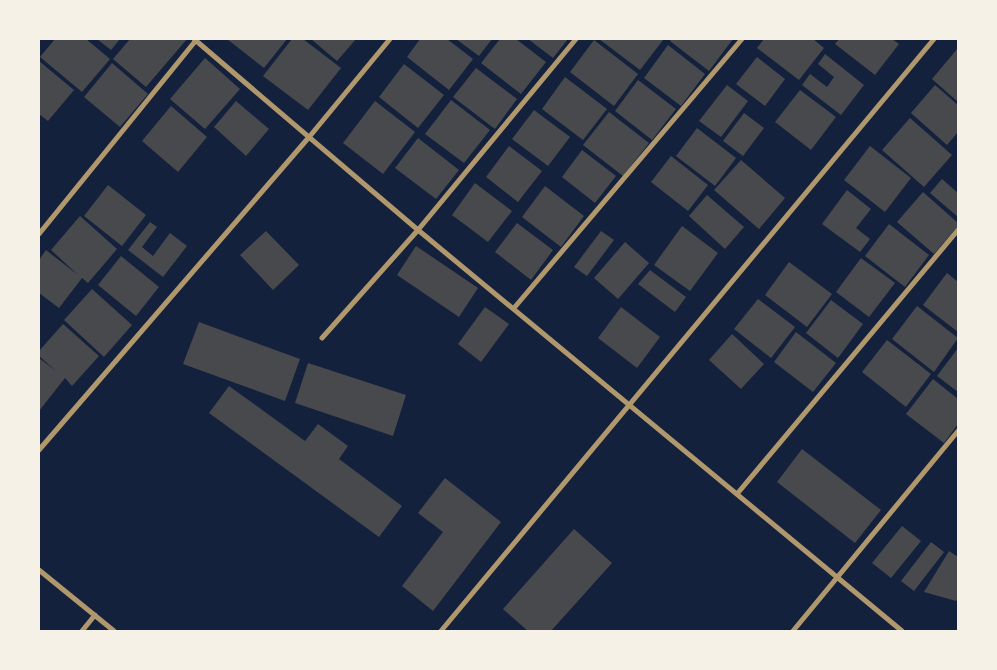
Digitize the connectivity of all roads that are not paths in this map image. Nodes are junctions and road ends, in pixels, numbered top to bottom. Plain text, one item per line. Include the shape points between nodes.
1 (196, 39) edge
2 (390, 39) edge
3 (576, 39) edge
4 (742, 39) edge
5 (934, 39) edge
6 (310, 136) junction
7 (418, 230) junction
8 (958, 230) edge
9 (39, 234) edge
10 (514, 308) junction
11 (322, 338) dead end
12 (629, 405) junction
13 (958, 430) edge
14 (39, 450) edge
15 (738, 494) junction
16 (39, 570) edge
17 (837, 578) junction
18 (95, 615) junction
19 (82, 631) edge
20 (114, 631) edge
21 (441, 631) edge
22 (792, 631) edge
23 (902, 631) edge

1 - 6 street
1 - 9 street
2 - 6 street
3 - 7 street
4 - 10 street
5 - 12 street
6 - 7 street
6 - 14 street
7 - 10 street
7 - 11 street
8 - 15 street
10 - 12 street
12 - 15 street
12 - 21 street
13 - 17 street
15 - 17 street
16 - 18 street
17 - 22 street
17 - 23 street
18 - 19 street
18 - 20 street

